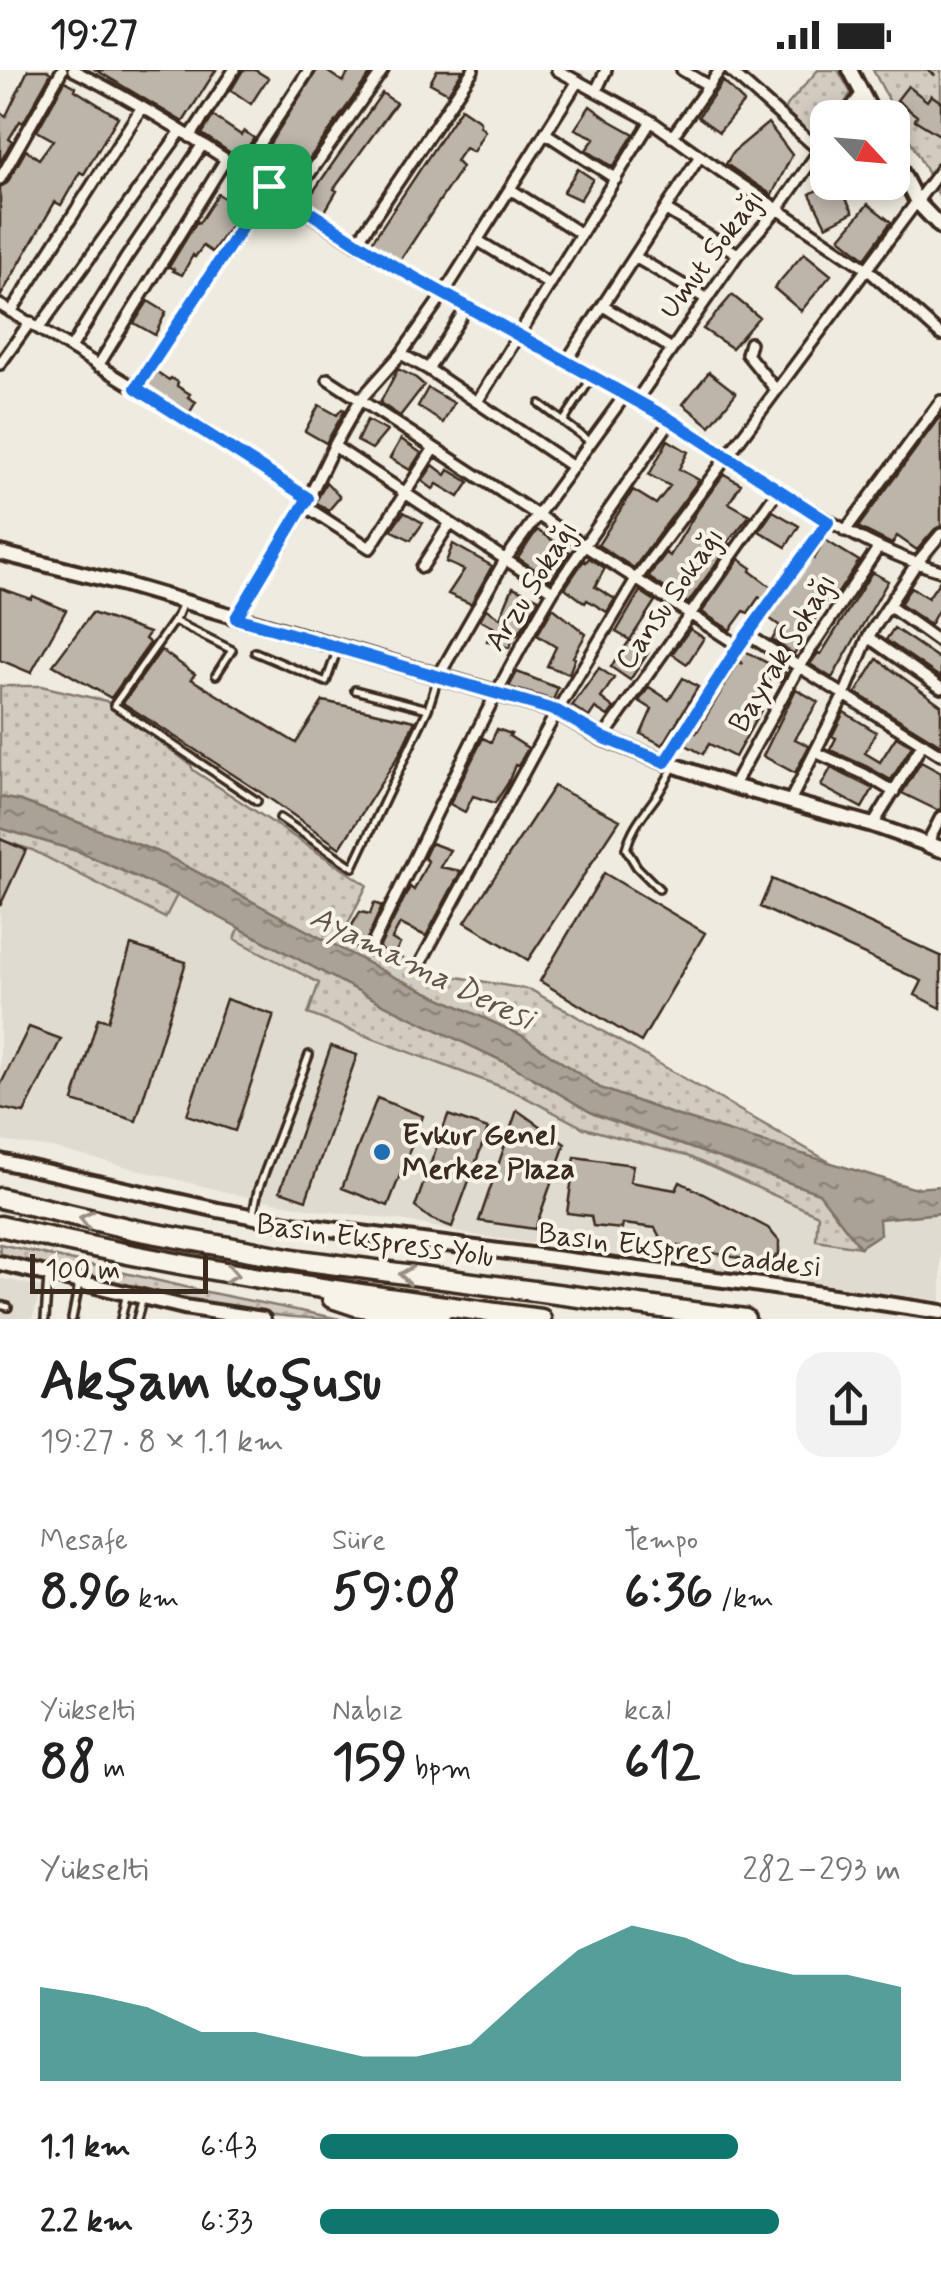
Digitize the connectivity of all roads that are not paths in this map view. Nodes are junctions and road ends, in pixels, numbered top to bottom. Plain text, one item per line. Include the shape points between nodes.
1 (62, 70) edge
2 (73, 70) edge
3 (234, 70) edge
4 (309, 70) edge
5 (383, 70) edge
6 (473, 70) edge
7 (558, 70) edge
8 (606, 70) edge
9 (682, 70) edge
10 (720, 70) edge
11 (729, 70) edge
12 (850, 70) edge
13 (578, 80) junction
14 (709, 86) junction
15 (596, 90) junction
16 (862, 93) junction
17 (857, 100) edge
18 (866, 100) edge
19 (142, 107) junction
20 (652, 121) junction
21 (545, 133) junction
22 (186, 134) junction
23 (672, 137) junction
24 (810, 143) edge
25 (203, 144) junction
26 (0, 156) edge
27 (700, 156) junction
28 (226, 159) junction
29 (10, 162) junction
30 (810, 162) edge
31 (941, 169) edge
32 (243, 170) junction
33 (616, 178) junction
34 (0, 179) edge
35 (269, 186) junction
36 (910, 188) edge
37 (510, 189) junction
38 (291, 200) junction
39 (917, 202) junction
40 (778, 208) junction
41 (666, 210) junction
42 (941, 227) edge
43 (581, 234) junction
44 (477, 240) junction
45 (356, 244) junction
46 (738, 254) junction
47 (635, 258) junction
48 (867, 269) junction
49 (550, 285) junction
50 (444, 294) junction
51 (707, 299) junction
52 (0, 305) edge
53 (467, 306) junction
54 (603, 306) junction
55 (12, 312) junction
56 (34, 325) junction
57 (519, 335) junction
58 (941, 335) edge
59 (750, 344) dead end
60 (71, 348) junction
61 (672, 349) junction
62 (401, 354) junction
63 (566, 362) junction
64 (0, 364) edge
65 (98, 366) junction
66 (428, 369) junction
67 (592, 376) junction
68 (328, 379) dead end
69 (136, 388) junction
70 (776, 390) junction
71 (625, 395) junction
72 (360, 400) junction
73 (636, 401) junction
74 (477, 402) junction
75 (941, 402) edge
76 (540, 404) dead end
77 (671, 420) junction
78 (563, 422) junction
79 (590, 441) junction
80 (334, 446) junction
81 (434, 448) junction
82 (727, 456) junction
83 (573, 467) junction
84 (778, 490) junction
85 (406, 494) junction
86 (306, 502) junction
87 (538, 517) junction
88 (828, 522) junction
89 (450, 523) junction
90 (845, 531) junction
91 (941, 534) edge
92 (584, 546) junction
93 (878, 548) junction
94 (0, 553) edge
95 (504, 560) junction
96 (916, 564) junction
97 (422, 567) dead end
98 (941, 571) edge
99 (636, 579) junction
100 (553, 590) junction
101 (183, 602) junction
102 (888, 606) junction
103 (690, 614) junction
104 (236, 618) junction
105 (174, 621) junction
106 (748, 635) junction
107 (868, 637) junction
108 (941, 643) edge
109 (739, 646) junction
110 (338, 648) junction
111 (255, 652) dead end
112 (800, 665) junction
113 (216, 675) dead end
114 (438, 677) junction
115 (941, 688) edge
116 (355, 690) dead end
117 (845, 693) junction
118 (496, 694) junction
119 (428, 709) junction
120 (557, 711) junction
121 (604, 738) junction
122 (923, 743) junction
123 (815, 752) junction
124 (941, 754) edge
125 (670, 763) junction
126 (733, 786) junction
127 (894, 792) junction
128 (257, 800) dead end
129 (790, 802) junction
130 (941, 817) edge
131 (280, 818) dead end
132 (873, 824) junction
133 (936, 846) edge
134 (660, 888) dead end
135 (370, 949) dead end
136 (422, 960) dead end
137 (309, 1055) dead end
138 (0, 1161) edge
139 (0, 1198) edge
140 (253, 1217) junction
141 (0, 1226) edge
142 (0, 1263) edge
143 (48, 1274) junction
144 (79, 1281) junction
145 (299, 1285) junction
146 (127, 1294) junction
147 (143, 1298) junction
148 (941, 1312) edge
149 (220, 1316) edge
150 (45, 1319) edge
151 (72, 1319) edge
152 (121, 1319) edge
153 (137, 1319) edge
154 (263, 1319) edge
155 (440, 1319) edge
156 (541, 1319) edge
157 (745, 1319) edge

1 - 29 street
2 - 19 street
3 - 22 street
4 - 32 street
5 - 38 street
6 - 45 street
7 - 13 street
8 - 15 street
9 - 14 street
10 - 14 street
11 - 24 street
12 - 16 main road
13 - 15 street
13 - 21 street
14 - 23 street
15 - 20 street
16 - 17 street
16 - 18 main road
19 - 22 street
19 - 55 street
20 - 23 street
20 - 33 street
21 - 33 street
21 - 37 street
22 - 25 street
22 - 56 street
23 - 27 street
25 - 28 street
25 - 60 street
26 - 29 street
27 - 40 street
27 - 41 street
28 - 32 street
28 - 65 street
29 - 34 street
30 - 40 street, Umut Sokağı
31 - 39 street
32 - 35 street
33 - 43 street
35 - 38 street
35 - 69 street
36 - 39 main road
37 - 43 street
37 - 44 street
38 - 45 street
39 - 42 main road
39 - 48 street
40 - 46 street, Umut Sokağı
40 - 48 street
41 - 46 street
41 - 47 street
43 - 49 street
44 - 49 street
44 - 50 street
45 - 50 street
46 - 51 street, Umut Sokağı
47 - 51 street
47 - 54 street
48 - 58 street
48 - 70 street
49 - 57 street
50 - 53 street
50 - 62 street
51 - 61 street, Umut Sokağı
52 - 55 street
53 - 57 street
53 - 66 street
54 - 61 street
54 - 63 street
55 - 56 street
56 - 60 street
56 - 64 street
57 - 63 street
57 - 74 street
59 - 70 street via 747,354
60 - 65 street
61 - 73 street, Umut Sokağı
62 - 66 street
62 - 72 street
63 - 67 street
65 - 69 street
66 - 74 street
67 - 71 street
67 - 78 lane
68 - 72 street
69 - 86 street
70 - 82 street
71 - 73 street
71 - 79 street
72 - 80 street
72 - 81 street
73 - 77 street
74 - 83 street
75 - 90 street
76 - 78 lane
77 - 82 street
77 - 92 street, Arzu Sokağı
78 - 79 lane
79 - 83 street
80 - 85 street
80 - 86 street
81 - 85 street
81 - 87 street
82 - 84 street
82 - 99 street
83 - 87 street
84 - 88 street
84 - 103 street, Cansu Sokağı
85 - 86 street via 370,548
85 - 89 street
86 - 104 street
87 - 92 street
87 - 95 street
88 - 90 street
88 - 106 street
89 - 95 street
89 - 97 street
90 - 93 street
91 - 96 street
92 - 99 street
92 - 100 street, Arzu Sokağı
93 - 96 street
93 - 112 street, Bayrak Sokağı
94 - 101 main road
95 - 100 street
95 - 114 street
96 - 98 street
96 - 102 street
99 - 103 street
99 - 120 street
100 - 118 street, Arzu Sokağı
101 - 104 main road
101 - 105 lane
102 - 107 street
102 - 108 street
103 - 109 street
103 - 121 street, Cansu Sokağı
104 - 110 main road
105 - 113 lane via 232,650
105 - 128 lane via 114,704
106 - 109 street
106 - 112 street
107 - 115 street
107 - 117 street
109 - 125 street
110 - 111 lane via 326,682
110 - 114 main road
112 - 117 street
112 - 126 street, Bayrak Sokağı
114 - 118 main road
114 - 119 lane
116 - 119 lane
117 - 122 street
117 - 123 street
118 - 120 main road
118 - 135 street, Arzu Sokağı
119 - 131 lane via 352,867
120 - 121 main road
120 - 136 street
121 - 125 main road
122 - 124 street
122 - 127 street
123 - 127 street
123 - 129 street
125 - 126 main road
125 - 134 lane via 626,849
126 - 129 main road
127 - 132 street
129 - 132 main road
130 - 133 street
132 - 133 main road
137 - 140 lane
138 - 140 main road, Basın Ekspres Caddesi
157 -> 139 highway, Basın Ekspress Yolu via 300,1260
140 - 148 main road, Basın Ekspres Caddesi
141 -> 145 highway, Basın Ekspress Yolu
142 - 143 main road
143 - 144 main road
143 - 150 lane
144 - 146 main road
144 - 151 lane
145 - 155 highway via 356,1306
145 - 156 highway, Basın Ekspress Yolu
146 - 147 main road
146 - 152 lane
147 - 149 main road
147 - 153 lane
149 - 154 main road

